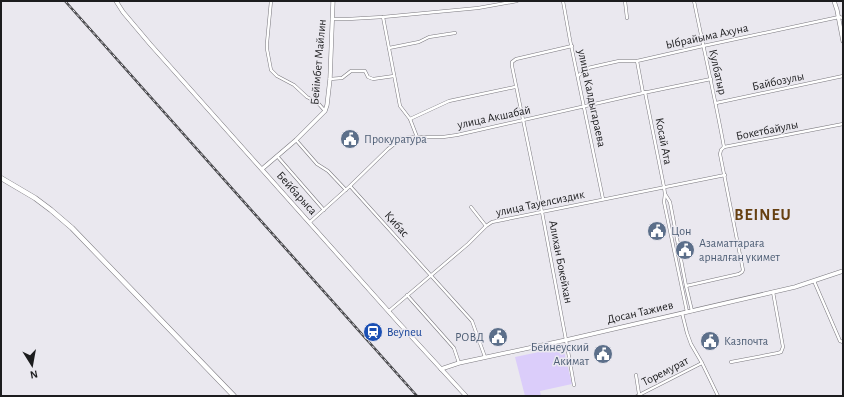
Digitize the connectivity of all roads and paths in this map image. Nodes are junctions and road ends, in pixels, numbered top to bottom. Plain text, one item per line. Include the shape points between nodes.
1 (116, 1) edge
2 (271, 1) edge
3 (333, 1) edge
4 (517, 1) edge
5 (563, 1) edge
6 (624, 1) edge
7 (694, 1) edge
8 (834, 1) edge
9 (383, 17) junction
10 (332, 18) junction
11 (627, 18) dead end
12 (841, 18) edge
13 (455, 33) dead end
14 (843, 41) edge
15 (572, 46) junction
16 (703, 46) junction
17 (389, 48) junction
18 (637, 61) junction
19 (394, 76) junction
20 (578, 76) junction
21 (843, 76) edge
22 (330, 79) junction
23 (711, 79) junction
24 (516, 86) junction
25 (644, 92) junction
26 (716, 103) junction
27 (584, 107) junction
28 (325, 111) junction
29 (410, 119) junction
30 (523, 121) junction
31 (843, 124) edge
32 (417, 137) junction
33 (296, 140) junction
34 (724, 147) junction
35 (277, 156) junction
36 (262, 169) junction
37 (725, 175) junction
38 (1, 178) edge
39 (350, 186) junction
40 (664, 187) junction
41 (346, 190) junction
42 (665, 194) junction
43 (603, 199) junction
44 (471, 207) dead end
45 (324, 210) junction
46 (542, 212) junction
47 (310, 222) junction
48 (486, 226) junction
49 (677, 239) junction
50 (672, 240) junction
51 (843, 271) edge
52 (430, 275) junction
53 (814, 281) junction
54 (686, 286) junction
55 (773, 292) junction
56 (407, 295) junction
57 (389, 311) junction
58 (692, 311) junction
59 (687, 312) junction
60 (682, 313) junction
61 (566, 340) junction
62 (843, 342) edge
63 (485, 358) junction
64 (731, 362) dead end
65 (459, 363) junction
66 (702, 363) junction
67 (441, 369) junction
68 (636, 375) dead end
69 (574, 384) dead end
70 (638, 395) edge
71 (234, 396) edge
72 (466, 396) edge
73 (718, 396) edge

1 - 36 street, Бейбарыса via 150,44
2 - 28 street via 266,43 271,70
3 - 10 street, Бейімбет Майлин
4 - 9 street via 478,8
5 - 15 street, улица Калдыгараева
6 - 11 street
7 - 16 street, Кулбатыр
8 - 12 street
9 - 10 street
9 - 17 street
10 - 22 street, Бейімбет Майлин
12 - 14 street
12 - 16 street, Ыбрайыма Ахуна
13 - 17 street
15 - 20 street, улица Калдыгараева
15 - 24 street, Алихан Бокейхан via 516,59 512,62
16 - 18 street, Ыбрайыма Ахуна
16 - 23 street, Кулбатыр
17 - 19 street
18 - 20 street, Ыбрайыма Ахуна via 619,61 588,68
18 - 25 street, Косай Ата
19 - 22 street via 373,79 368,77 365,71 351,71 342,78
19 - 29 street via 400,106
20 - 27 street, улица Калдыгараева
21 - 26 street, Байбозулы
22 - 28 street, Бейімбет Майлин
23 - 25 street, улица Акшабай
23 - 26 street, Кулбатыр
24 - 29 street via 449,101
24 - 30 street, Алихан Бокейхан
25 - 27 street, улица Акшабай
25 - 40 street, Косай Ата
26 - 34 street, Кулбатыр
27 - 30 street, улица Акшабай
27 - 43 street, улица Калдыгараева
28 - 33 street, Бейімбет Майлин
29 - 32 street
30 - 32 street, улица Акшабай via 457,135
30 - 46 street, Алихан Бокейхан
31 - 34 street, Бокетбайулы
32 - 39 street, улица Акшабай via 400,139
33 - 35 street, Бейімбет Майлин
33 - 41 street via 317,164 328,171
34 - 37 street, Бокетбайулы via 720,154
35 - 36 street, Бейімбет Майлин
35 - 45 street
36 - 47 street, Бейбарыса
37 - 40 street, улица Тауелсиздик
37 - 54 street, Бокетбайулы via 743,270 739,274
38 - 71 highway via 51,210 72,228
39 - 41 street, улица Акшабай
39 - 52 street, Қибас
40 - 42 street, Косай Ата
40 - 43 street, улица Тауелсиздик
41 - 45 street, улица Акшабай
42 - 49 street, Косай Ата via 670,202
42 - 50 street, Косай Ата via 664,202
43 - 46 street, улица Тауелсиздик
44 - 48 street
45 - 47 street, улица Акшабай
46 - 48 street, улица Тауелсиздик via 492,222
46 - 61 street, Алихан Бокейхан
47 - 57 street, Бейбарыса
48 - 52 street, улица Тауелсиздик
49 - 50 street
49 - 54 street, Косай Ата
50 - 59 street, Косай Ата
51 - 53 street, Досан Тажиев
52 - 56 street, улица Тауелсиздик
52 - 63 street, Қибас via 472,321
53 - 55 street, Досан Тажиев
53 - 62 street via 840,341
54 - 58 street, Косай Ата
55 - 58 street, Досан Тажиев
55 - 64 street via 782,350 778,353
56 - 57 street, улица Тауелсиздик
56 - 65 street via 454,348
57 - 67 street, Бейбарыса
58 - 59 street, Досан Тажиев
59 - 60 street, Досан Тажиев
60 - 61 street, Досан Тажиев
60 - 66 street via 691,344
61 - 63 street, Досан Тажиев
61 - 69 street, Алихан Бокейхан
63 - 65 street, Досан Тажиев
65 - 67 street, Досан Тажиев
66 - 70 street, Торемурат
66 - 73 street
67 - 72 street, Бейбарыса
68 - 70 street

